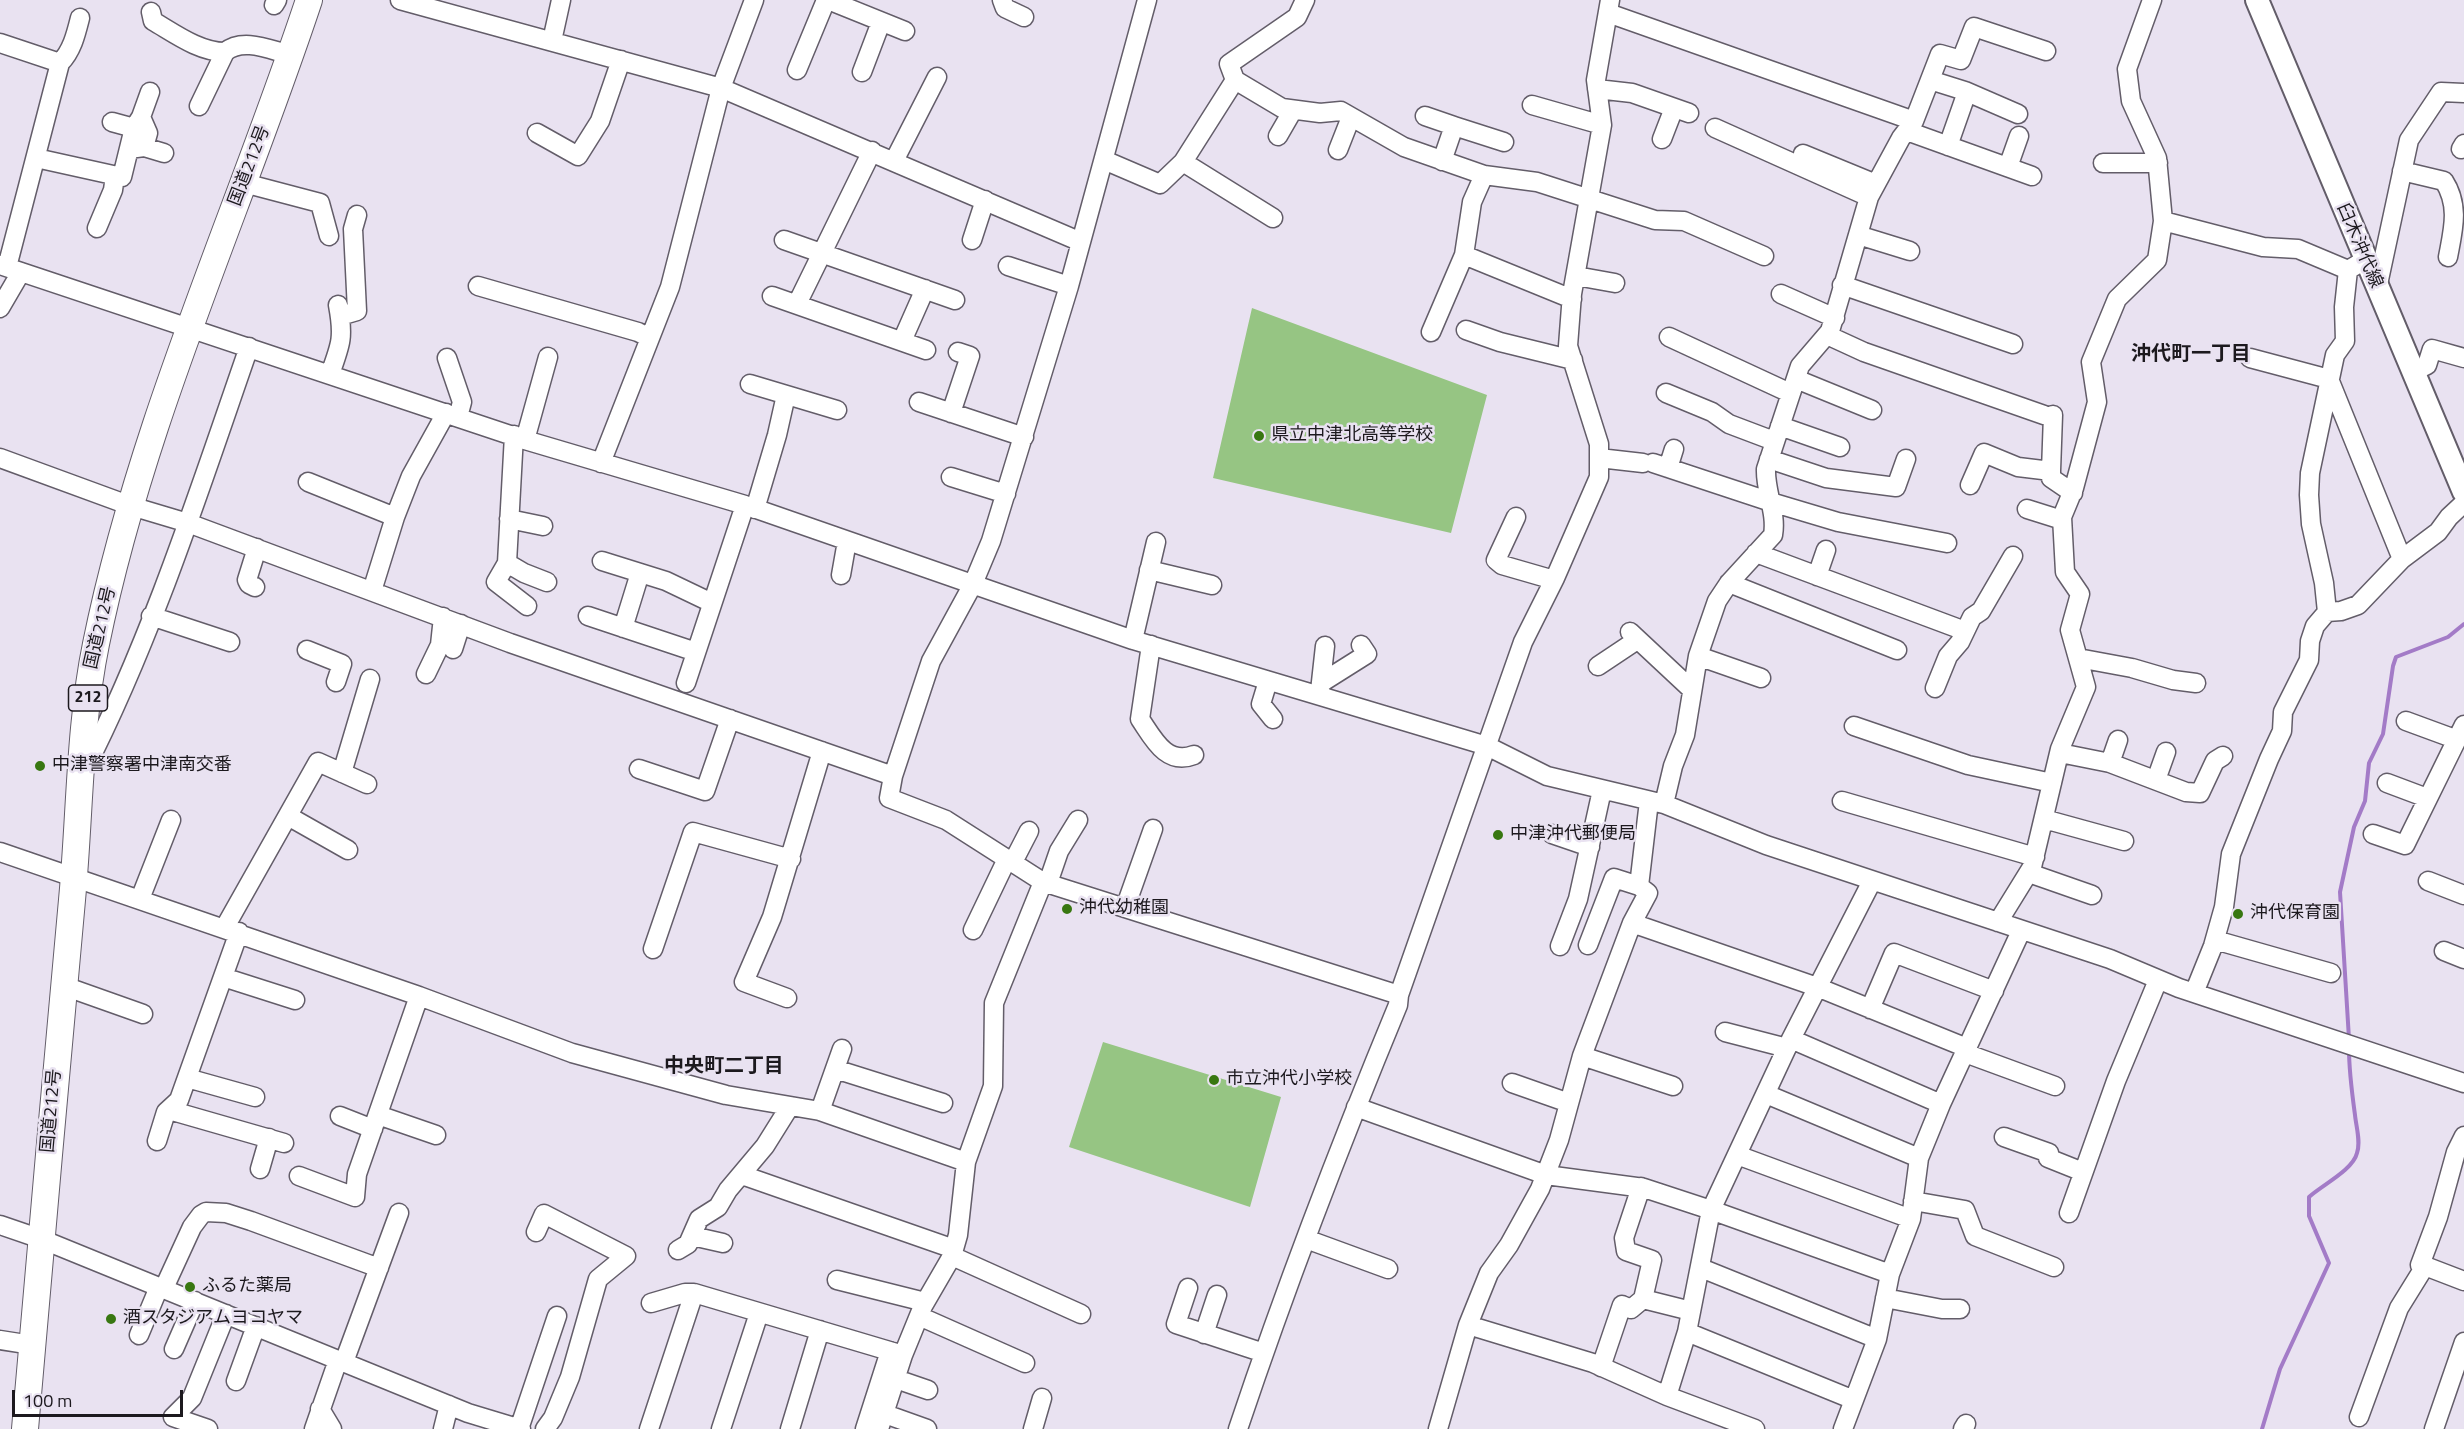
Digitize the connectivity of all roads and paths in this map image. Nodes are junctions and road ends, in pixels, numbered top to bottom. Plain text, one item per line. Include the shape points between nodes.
1 (309, 0) edge
2 (400, 0) edge
3 (561, 0) edge
4 (754, 0) edge
5 (827, 0) edge
6 (1002, 0) edge
7 (1147, 0) edge
8 (1305, 0) edge
9 (2152, 0) edge
10 (2257, 0) edge
11 (1609, 6) edge
12 (151, 12) dead end
13 (1024, 17) dead end
14 (80, 18) dead end
15 (881, 22) junction
16 (905, 32) dead end
17 (552, 42) junction
18 (0, 43) edge
19 (2046, 51) dead end
20 (225, 52) junction
21 (291, 55) junction
22 (621, 60) junction
23 (60, 63) junction
24 (797, 70) dead end
25 (862, 72) dead end
26 (937, 77) dead end
27 (1236, 80) junction
28 (1930, 80) junction
29 (721, 88) junction
30 (1597, 89) junction
31 (150, 92) dead end
32 (1967, 92) junction
33 (2464, 93) edge
34 (1532, 105) dead end
35 (199, 106) dead end
36 (1293, 110) junction
37 (2018, 114) dead end
38 (1425, 116) dead end
39 (1351, 117) junction
40 (112, 122) dead end
41 (138, 122) junction
42 (1602, 125) junction
43 (1910, 125) junction
44 (1454, 126) junction
45 (1735, 127) dead end
46 (1715, 128) dead end
47 (537, 133) dead end
48 (1278, 136) dead end
49 (2019, 136) dead end
50 (1662, 139) dead end
51 (1504, 142) dead end
52 (1948, 146) junction
53 (136, 148) junction
54 (1338, 150) dead end
55 (872, 151) junction
56 (164, 153) dead end
57 (36, 158) junction
58 (1104, 160) junction
59 (894, 161) junction
60 (1442, 161) junction
61 (1182, 162) junction
62 (2103, 163) dead end
63 (2158, 163) junction
64 (2008, 167) junction
65 (2402, 171) junction
66 (1484, 175) junction
67 (115, 176) junction
68 (2032, 176) dead end
69 (244, 183) junction
70 (1873, 191) junction
71 (1590, 199) junction
72 (985, 200) junction
73 (357, 215) dead end
74 (1273, 218) dead end
75 (2163, 221) junction
76 (98, 228) dead end
77 (1858, 235) junction
78 (329, 236) dead end
79 (784, 240) dead end
80 (972, 240) dead end
81 (1082, 242) junction
82 (1910, 251) dead end
83 (822, 253) junction
84 (1464, 255) junction
85 (1764, 256) dead end
86 (2448, 257) dead end
87 (2356, 265) junction
88 (1008, 266) dead end
89 (9, 268) edge
90 (1576, 276) junction
91 (1615, 283) dead end
92 (1842, 285) junction
93 (478, 286) dead end
94 (1069, 286) junction
95 (926, 289) junction
96 (2377, 289) junction
97 (1781, 294) dead end
98 (772, 296) dead end
99 (1572, 299) junction
100 (955, 300) dead end
101 (797, 304) junction
102 (0, 308) edge
103 (1835, 318) junction
104 (190, 328) junction
105 (1466, 330) dead end
106 (1431, 332) dead end
107 (1827, 335) junction
108 (1669, 337) dead end
109 (650, 338) junction
110 (902, 341) junction
111 (2013, 344) dead end
112 (249, 347) junction
113 (926, 350) dead end
114 (958, 352) dead end
115 (548, 357) dead end
116 (447, 358) dead end
117 (2250, 358) dead end
118 (2464, 358) edge
119 (1573, 360) junction
120 (2413, 372) junction
121 (330, 374) junction
122 (2329, 379) junction
123 (750, 384) dead end
124 (1793, 386) junction
125 (1666, 393) dead end
126 (786, 395) junction
127 (919, 402) dead end
128 (837, 410) dead end
129 (1872, 410) dead end
130 (951, 413) junction
131 (452, 415) junction
132 (1777, 434) junction
133 (1024, 437) junction
134 (519, 438) junction
135 (1840, 447) dead end
136 (1674, 449) dead end
137 (1599, 458) junction
138 (0, 459) edge
139 (1769, 459) junction
140 (1906, 459) dead end
141 (601, 463) junction
142 (1655, 465) junction
143 (2051, 471) junction
144 (951, 477) dead end
145 (308, 482) dead end
146 (1970, 485) dead end
147 (2464, 492) edge
148 (2073, 493) junction
149 (1006, 494) junction
150 (1771, 502) junction
151 (2464, 503) edge
152 (131, 506) junction
153 (750, 507) junction
154 (2027, 508) dead end
155 (395, 516) junction
156 (1516, 516) dead end
157 (509, 519) junction
158 (2062, 520) junction
159 (188, 523) junction
160 (543, 526) dead end
161 (847, 541) junction
162 (1156, 542) dead end
163 (1947, 543) dead end
164 (257, 548) junction
165 (1826, 550) dead end
166 (1756, 553) junction
167 (2013, 556) dead end
168 (2402, 559) junction
169 (602, 561) dead end
170 (507, 563) junction
171 (1149, 570) junction
172 (640, 573) junction
173 (841, 574) dead end
174 (1817, 576) junction
175 (1554, 580) junction
176 (547, 582) dead end
177 (1730, 583) junction
178 (973, 584) junction
179 (1212, 585) dead end
180 (255, 587) dead end
181 (372, 591) junction
182 (712, 603) junction
183 (527, 606) dead end
184 (2327, 612) junction
185 (151, 616) junction
186 (588, 616) dead end
187 (442, 617) junction
188 (461, 624) junction
189 (623, 628) junction
190 (1965, 631) junction
191 (1132, 640) junction
192 (230, 642) dead end
193 (1151, 645) junction
194 (1361, 645) dead end
195 (1325, 646) dead end
196 (453, 649) dead end
197 (307, 650) dead end
198 (1897, 650) dead end
199 (696, 652) junction
200 (1698, 656) junction
201 (2078, 658) junction
202 (1599, 666) dead end
203 (426, 674) dead end
204 (1761, 678) dead end
205 (1934, 679) dead end
206 (1268, 681) junction
207 (686, 683) dead end
208 (2196, 683) dead end
209 (1320, 689) junction
210 (1691, 689) junction
211 (730, 719) junction
212 (1273, 719) dead end
213 (2406, 721) dead end
214 (1854, 726) dead end
215 (2460, 732) edge
216 (2118, 741) dead end
217 (1487, 746) junction
218 (822, 751) junction
219 (2166, 752) dead end
220 (2060, 753) junction
221 (1194, 755) dead end
222 (2223, 756) dead end
223 (2110, 763) junction
224 (2442, 767) junction
225 (639, 769) dead end
226 (342, 773) junction
227 (82, 775) junction
228 (893, 776) junction
229 (2156, 780) junction
230 (2052, 783) junction
231 (2387, 783) dead end
232 (367, 784) dead end
233 (1602, 790) junction
234 (2427, 798) junction
235 (1842, 801) dead end
236 (1656, 803) junction
237 (288, 816) junction
238 (2044, 819) junction
239 (171, 820) dead end
240 (1078, 820) dead end
241 (2426, 827) dead end
242 (1153, 829) dead end
243 (1029, 831) dead end
244 (1552, 834) dead end
245 (2373, 834) dead end
246 (2124, 841) dead end
247 (1590, 847) junction
248 (348, 850) dead end
249 (0, 852) edge
250 (791, 859) junction
251 (1010, 861) junction
252 (2032, 865) junction
253 (74, 876) junction
254 (1872, 881) junction
255 (2428, 881) dead end
256 (1045, 883) junction
257 (1639, 886) junction
258 (2092, 895) dead end
259 (2464, 895) edge
260 (140, 898) junction
261 (1125, 908) junction
262 (1998, 922) junction
263 (1632, 923) junction
264 (232, 930) junction
265 (973, 930) dead end
266 (2021, 931) junction
267 (2215, 940) junction
268 (1560, 945) dead end
269 (1588, 945) dead end
270 (652, 949) dead end
271 (2444, 951) dead end
272 (2464, 959) edge
273 (2331, 973) dead end
274 (223, 977) junction
275 (2158, 980) junction
276 (64, 986) junction
277 (1817, 987) junction
278 (1994, 991) junction
279 (2194, 993) junction
280 (419, 996) junction
281 (787, 998) dead end
282 (295, 1000) dead end
283 (1398, 1000) junction
284 (1870, 1009) junction
285 (142, 1014) dead end
286 (1725, 1032) dead end
287 (1789, 1043) junction
288 (842, 1049) dead end
289 (1966, 1050) junction
290 (1582, 1056) junction
291 (835, 1069) junction
292 (187, 1078) junction
293 (1512, 1083) dead end
294 (2464, 1083) edge
295 (1672, 1086) dead end
296 (2055, 1086) dead end
297 (1766, 1094) junction
298 (255, 1097) dead end
299 (943, 1103) dead end
300 (1569, 1103) junction
301 (1941, 1104) junction
302 (790, 1106) junction
303 (1356, 1107) junction
304 (169, 1110) junction
305 (820, 1111) junction
306 (340, 1116) dead end
307 (375, 1122) junction
308 (436, 1135) dead end
309 (2464, 1136) edge
310 (2004, 1137) dead end
311 (157, 1141) dead end
312 (1737, 1155) junction
313 (1919, 1158) junction
314 (966, 1162) junction
315 (260, 1169) dead end
316 (2083, 1172) junction
317 (742, 1175) junction
318 (1545, 1175) junction
319 (298, 1176) dead end
320 (1641, 1188) junction
321 (1913, 1201) junction
322 (1711, 1210) junction
323 (399, 1213) dead end
324 (2069, 1213) dead end
325 (1911, 1219) junction
326 (0, 1225) edge
327 (536, 1232) dead end
328 (692, 1236) junction
329 (40, 1239) junction
330 (1306, 1239) junction
331 (723, 1243) dead end
332 (678, 1250) dead end
333 (953, 1253) junction
334 (2054, 1266) dead end
335 (2425, 1266) junction
336 (380, 1268) junction
337 (1701, 1268) junction
338 (1388, 1269) dead end
339 (1890, 1274) junction
340 (837, 1280) dead end
341 (2464, 1281) edge
342 (161, 1288) junction
343 (1188, 1288) dead end
344 (694, 1293) junction
345 (1217, 1295) dead end
346 (1885, 1298) junction
347 (1643, 1299) junction
348 (195, 1301) junction
349 (651, 1303) dead end
350 (922, 1309) junction
351 (1960, 1309) dead end
352 (1691, 1311) junction
353 (226, 1314) junction
354 (759, 1314) junction
355 (1081, 1314) dead end
356 (557, 1316) dead end
357 (1468, 1325) junction
358 (256, 1326) junction
359 (820, 1330) junction
360 (1687, 1332) junction
361 (1204, 1334) junction
362 (139, 1335) dead end
363 (1877, 1339) junction
364 (0, 1340) edge
365 (2464, 1342) edge
366 (32, 1345) junction
367 (174, 1349) dead end
368 (897, 1353) junction
369 (1264, 1353) junction
370 (341, 1361) junction
371 (1025, 1363) dead end
372 (1601, 1367) junction
373 (538, 1371) junction
374 (245, 1374) dead end
375 (896, 1379) junction
376 (568, 1380) junction
377 (2456, 1389) edge
378 (928, 1390) dead end
379 (1667, 1396) junction
380 (1042, 1398) dead end
381 (1854, 1400) junction
382 (449, 1405) junction
383 (320, 1409) junction
384 (2359, 1417) dead end
385 (882, 1422) edge
386 (25, 1429) edge
387 (208, 1429) edge
388 (314, 1429) edge
389 (332, 1429) edge
390 (443, 1429) edge
391 (520, 1429) edge
392 (545, 1429) edge
393 (649, 1429) edge
394 (721, 1429) edge
395 (790, 1429) edge
396 (865, 1429) edge
397 (927, 1429) edge
398 (1033, 1429) edge
399 (1238, 1429) edge
400 (1438, 1429) edge
401 (1755, 1429) edge
402 (1843, 1429) edge
403 (2434, 1429) edge

1 - 21 highway, 国道212号 / 212
2 - 17 street
3 - 17 street
4 - 29 street
5 - 15 street
5 - 24 street
6 - 13 street via 1005,8
7 - 58 street
8 - 27 street via 1297,17 1229,64
9 - 63 street via 2127,69 2132,101
10 - 87 main road, 臼木沖代線
11 - 30 street
11 - 43 street
12 - 20 street via 153,21 191,43
14 - 23 street via 67,56
15 - 16 street
15 - 25 street
17 - 22 street
18 - 23 street
19 - 28 street via 1974,27 1961,60 1940,54
20 - 21 street via 243,44
20 - 35 street
21 - 69 highway, 国道212号 / 212
22 - 29 street
22 - 47 street via 600,120 578,156
23 - 57 street
26 - 59 street
27 - 36 street via 1282,108
27 - 61 street
28 - 32 street
28 - 43 street
29 - 55 street
29 - 109 street via 670,287
30 - 42 street
30 - 50 street via 1632,93 1682,111
31 - 41 street
32 - 37 street
32 - 52 street
33 - 65 street via 2441,92 2409,140
34 - 42 street
36 - 39 street via 1320,114 1341,111
36 - 48 street
38 - 44 street
39 - 54 street
39 - 60 street via 1404,147
40 - 41 street
41 - 53 street
42 - 71 street
43 - 52 street
43 - 70 street
44 - 51 street
44 - 60 street
45 - 70 street
46 - 70 street
49 - 64 street
52 - 64 street
53 - 56 street
53 - 67 street via 122,177
55 - 59 street
55 - 83 street
57 - 67 street
57 - 89 street
58 - 61 street via 1160,184
58 - 81 street
59 - 72 street
60 - 66 street
61 - 74 street
62 - 63 street
63 - 75 street
64 - 68 street
65 - 86 street via 2444,181 2448,188 2454,209
65 - 96 street
66 - 71 street via 1537,182
66 - 84 street via 1472,202
67 - 76 street
69 - 78 street via 320,203
69 - 104 highway, 国道212号 / 212
70 - 77 street
71 - 85 street via 1655,220 1684,221
71 - 90 street
72 - 80 street
72 - 81 street
73 - 121 street via 353,230 357,310 339,310 341,344
75 - 87 street via 2263,247 2298,249
75 - 148 street via 2157,260 2117,299 2091,362 2097,402
77 - 82 street
77 - 92 street
79 - 83 street
81 - 94 street
83 - 95 street
83 - 101 street
84 - 99 street
84 - 106 street
87 - 96 main road, 臼木沖代線
87 - 122 street via 2344,307 2345,341 2335,355
88 - 94 street
89 - 102 street
89 - 104 street
90 - 91 street
90 - 99 street
92 - 103 street
92 - 111 street
93 - 109 street
94 - 133 street
95 - 100 street
95 - 110 street
96 - 120 main road, 臼木沖代線
97 - 103 street
98 - 101 street
99 - 119 street via 1568,346
101 - 110 street
103 - 107 street
104 - 112 street
104 - 152 highway, 国道212号 / 212
105 - 119 street
107 - 124 street via 1800,366
107 - 143 street via 1864,352 2048,415
108 - 124 street
109 - 141 street
110 - 113 street
112 - 121 street
112 - 159 street
114 - 130 street via 970,356
115 - 134 street
116 - 131 street via 462,402
117 - 122 street
118 - 120 street via 2432,349 2427,365
119 - 137 street via 1599,444
120 - 147 main road, 臼木沖代線
121 - 131 street
122 - 168 street
122 - 184 street via 2309,495
123 - 126 street
124 - 129 street
124 - 132 street
125 - 132 street via 1712,412 1729,424
126 - 128 street
126 - 153 street via 777,435
127 - 130 street
130 - 133 street
131 - 134 street
131 - 155 street via 411,476
132 - 135 street
132 - 139 street
133 - 149 street
134 - 141 street
134 - 157 street
136 - 142 street
137 - 142 street
137 - 175 street via 1599,477
138 - 152 street
139 - 140 street via 1826,478 1896,487
139 - 150 street via 1766,480
141 - 153 street
142 - 150 street
143 - 146 street via 2018,466 1984,453
143 - 148 street via 2051,478
144 - 149 street
145 - 155 street
148 - 158 street
149 - 178 street
150 - 163 street via 1838,522
150 - 166 street via 1773,536
151 - 168 street via 2438,532
152 - 159 street
152 - 227 highway, 国道212号 / 212 via 89,681
153 - 161 street
153 - 182 street
154 - 158 street
155 - 181 street
156 - 175 street via 1496,560
157 - 160 street
157 - 170 street
158 - 201 street via 2065,572 2080,594 2070,630
159 - 164 street
159 - 185 street
161 - 173 street
161 - 178 street
162 - 171 street
164 - 180 street via 247,580
164 - 181 street
165 - 174 street
166 - 174 street
166 - 177 street
167 - 190 street
168 - 184 street via 2358,605
169 - 172 street
170 - 176 street
170 - 183 street via 495,582
171 - 179 street
171 - 191 street
172 - 182 street
172 - 189 street
174 - 190 street
175 - 217 street via 1523,642
177 - 198 street
177 - 200 street via 1717,601
178 - 191 street
178 - 228 street via 931,661
181 - 187 street
182 - 199 street
184 - 267 street via 2315,626 2309,660 2283,712 2282,731 2231,854
185 - 192 street
185 - 227 street
186 - 189 street
187 - 188 street
187 - 203 street via 440,645
188 - 196 street
188 - 211 street
189 - 199 street
190 - 205 street
191 - 193 street
193 - 206 street
193 - 221 street via 1140,719 1162,751 1185,759
194 - 209 street via 1367,654
195 - 209 street
197 - 226 street via 342,664 331,680 368,686
199 - 207 street
200 - 204 street
200 - 210 street
201 - 208 street via 2132,668 2171,688
201 - 220 street via 2086,687
202 - 210 street via 1633,637
206 - 209 street
206 - 212 street via 1261,704
209 - 217 street
210 - 236 street via 1685,735
211 - 218 street
211 - 225 street via 705,791
213 - 215 street
214 - 230 street via 1968,765
215 - 224 street
216 - 223 street
217 - 233 street via 1547,777
217 - 283 street
218 - 228 street
218 - 250 street
219 - 229 street
220 - 223 street
220 - 230 street
222 - 229 street via 2215,761 2200,793 2186,792
223 - 229 street
224 - 234 street
224 - 241 street via 2450,771
226 - 232 street
226 - 237 street via 318,762
227 - 253 highway, 国道212号 / 212
228 - 251 street via 889,798 946,820
230 - 238 street
231 - 234 street
233 - 236 street
233 - 247 street
234 - 245 street via 2405,844
235 - 252 street
236 - 254 street
236 - 257 street
237 - 248 street
237 - 264 street
238 - 246 street
238 - 252 street
239 - 260 street
240 - 256 street
242 - 261 street
243 - 251 street
244 - 247 street
247 - 268 street via 1578,899
249 - 253 street
250 - 270 street via 693,832
250 - 281 street via 744,982
251 - 256 street
251 - 265 street
252 - 258 street
252 - 262 street
253 - 260 street
253 - 276 highway, 国道212号 / 212
254 - 262 street
254 - 277 street
255 - 259 street
256 - 261 street
256 - 314 street via 994,1003 993,1086
257 - 263 street via 1648,893
257 - 269 street via 1614,878
260 - 264 street
261 - 283 street
262 - 266 street
263 - 277 street
263 - 290 street
264 - 274 street
264 - 280 street
266 - 275 street via 2110,959
266 - 278 street
267 - 273 street
267 - 279 street
271 - 272 street
274 - 282 street
274 - 292 street
275 - 279 street
275 - 316 street
276 - 285 street
276 - 329 highway, 国道212号 / 212
277 - 284 street
277 - 287 street
278 - 284 street via 1894,953
278 - 289 street
279 - 294 street
280 - 302 street via 572,1053 726,1095
280 - 307 street
283 - 303 street
284 - 289 street
286 - 287 street
287 - 297 street
287 - 301 street
288 - 291 street
289 - 296 street
289 - 301 street
290 - 295 street
290 - 300 street
291 - 299 street
291 - 305 street
292 - 298 street
292 - 304 street via 179,1100
293 - 300 street
297 - 312 street
297 - 313 street
300 - 318 street
301 - 313 street
302 - 305 street
302 - 317 street
303 - 318 street
303 - 330 street
304 - 311 street
304 - 315 street via 277,1141
305 - 314 street
306 - 307 street
307 - 308 street
307 - 319 street via 357,1174 355,1197
309 - 335 street via 2420,1265
310 - 316 street via 2049,1153 2048,1158
312 - 322 street
312 - 325 street
313 - 321 street
314 - 333 street
316 - 324 street
317 - 328 street via 718,1207 699,1219
317 - 333 street
318 - 320 street
318 - 357 street via 1522,1222 1489,1273
320 - 322 street
320 - 347 street via 1624,1238 1626,1251 1652,1260
321 - 325 street
321 - 334 street via 1965,1210 1975,1236
322 - 337 street
322 - 339 street
323 - 336 street
325 - 339 street
326 - 329 street
327 - 376 street via 544,1214 626,1256 598,1279
328 - 331 street
328 - 332 street
329 - 342 street
329 - 366 highway, 国道212号 / 212
330 - 338 street
330 - 369 street
333 - 350 street
333 - 355 street
335 - 341 street
335 - 384 street via 2399,1308
336 - 342 street via 226,1213 206,1212 192,1227
336 - 370 street
337 - 352 street
337 - 363 street
339 - 346 street
340 - 350 street
342 - 348 street
342 - 362 street
343 - 361 street via 1176,1324
344 - 349 street
344 - 354 street
344 - 393 street
345 - 361 street
346 - 351 street
346 - 363 street
347 - 352 street
347 - 372 street via 1631,1309 1622,1305
348 - 353 street
348 - 367 street
350 - 368 street
350 - 371 street
352 - 360 street
353 - 358 street
353 - 387 street via 192,1398 173,1417
354 - 359 street
354 - 394 street
356 - 373 street
357 - 372 street
357 - 400 street
358 - 370 street
358 - 374 street
359 - 368 street
359 - 395 street
360 - 379 street
360 - 381 street
361 - 369 street
363 - 381 street
364 - 366 street
365 - 377 street
366 - 386 highway, 国道212号 / 212
368 - 375 street
368 - 396 street
369 - 399 street
370 - 382 street
370 - 383 street
372 - 379 street
373 - 376 street
373 - 391 street
375 - 378 street
375 - 385 street
376 - 392 street
377 - 403 street
379 - 401 street
380 - 398 street
381 - 402 street
382 - 390 street
382 - 391 street
383 - 388 street
383 - 389 street
385 - 397 street

